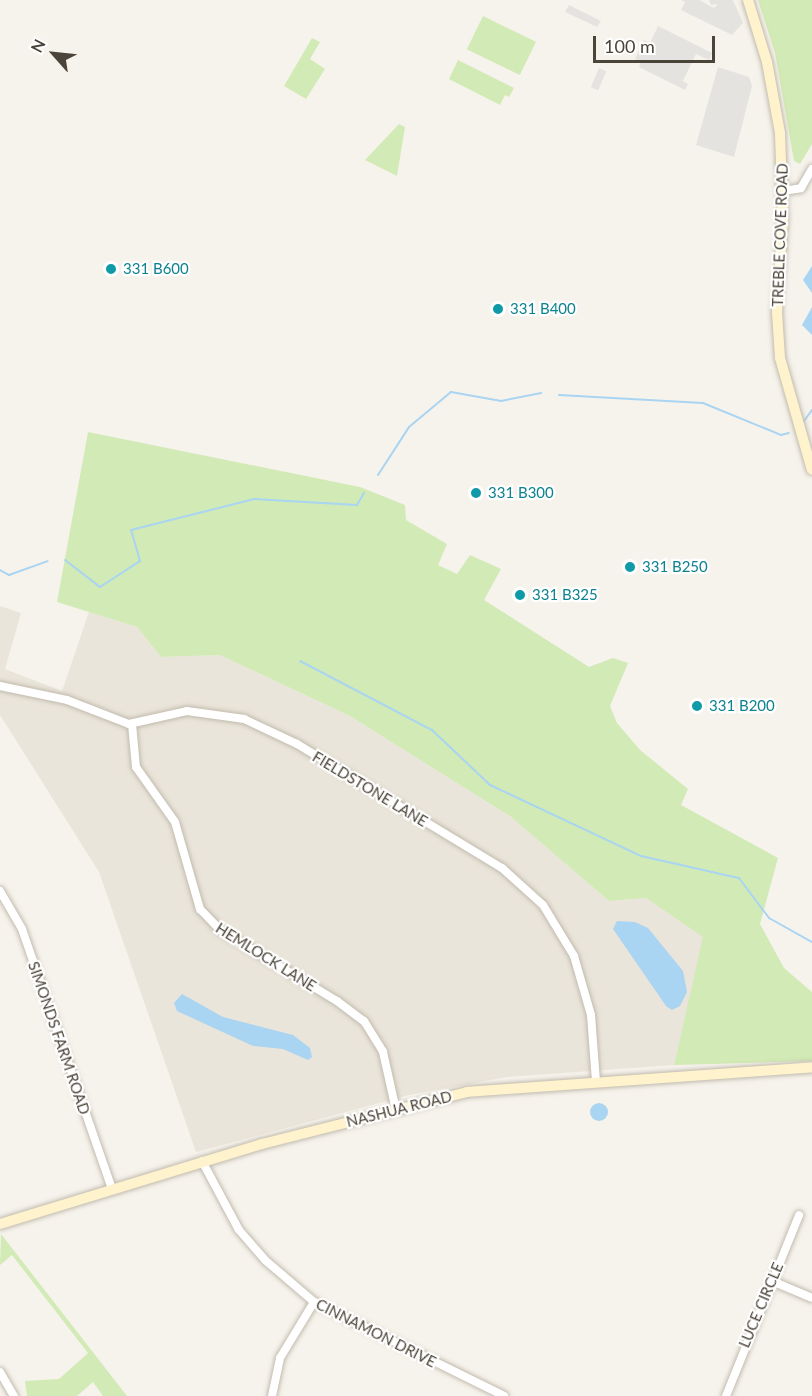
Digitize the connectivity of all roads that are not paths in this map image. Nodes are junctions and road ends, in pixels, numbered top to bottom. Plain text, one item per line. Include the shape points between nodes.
1 (748, 0) edge
2 (812, 169) edge
3 (783, 190) junction
4 (811, 462) edge
5 (0, 686) edge
6 (132, 724) junction
7 (0, 891) edge
8 (812, 1067) edge
9 (596, 1082) junction
10 (396, 1110) junction
11 (202, 1161) junction
12 (112, 1189) junction
13 (799, 1215) dead end
14 (0, 1224) edge
15 (772, 1281) junction
16 (812, 1298) edge
17 (315, 1302) junction
18 (0, 1372) edge
19 (14, 1396) edge
20 (272, 1396) edge
21 (504, 1396) edge
22 (726, 1396) edge

1 - 3 main road, TREBLE COVE ROAD via 772,85
2 - 3 street via 801,188
3 - 4 main road, TREBLE COVE ROAD via 777,329 787,390
5 - 6 street via 67,700
6 - 9 street, FIELDSTONE LANE via 168,712 203,711 262,726 514,877 552,916 580,970 591,1015
6 - 10 street, HEMLOCK LANE via 136,767 175,822 200,909 220,930 364,1021 383,1052
7 - 12 street, SIMONDS FARM ROAD via 22,929
8 - 9 main road, NASHUA ROAD
9 - 10 main road, NASHUA ROAD via 467,1092
10 - 11 main road, NASHUA ROAD
11 - 12 main road, NASHUA ROAD
11 - 17 street, CINNAMON DRIVE via 245,1237 279,1273
12 - 14 main road, NASHUA ROAD
13 - 15 street, LUCE CIRCLE
15 - 16 street
15 - 22 street, LUCE CIRCLE
17 - 20 street via 280,1358
17 - 21 street, CINNAMON DRIVE
18 - 19 street

